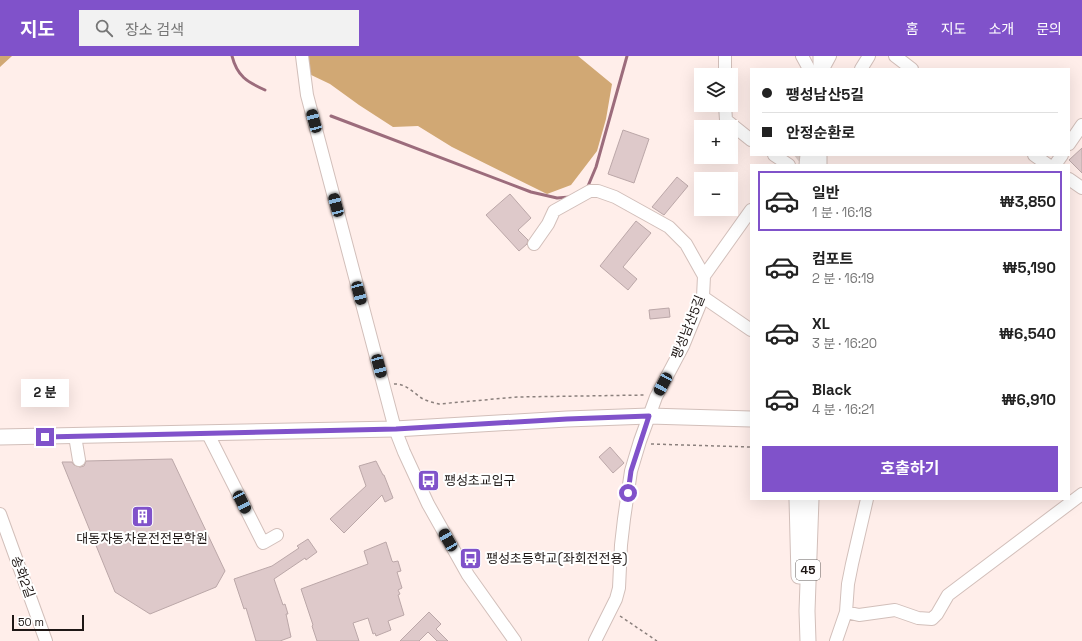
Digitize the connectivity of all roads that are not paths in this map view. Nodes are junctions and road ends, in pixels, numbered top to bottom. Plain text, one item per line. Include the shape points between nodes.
1 (302, 56) edge
2 (725, 56) edge
3 (802, 56) edge
4 (811, 56) edge
5 (821, 56) edge
6 (830, 56) edge
7 (869, 56) edge
8 (895, 56) edge
9 (725, 68) edge
10 (809, 68) edge
11 (810, 68) edge
12 (822, 68) edge
13 (823, 68) edge
14 (862, 68) edge
15 (911, 68) edge
16 (725, 112) edge
17 (1082, 125) edge
18 (750, 139) edge
19 (1070, 143) edge
20 (777, 156) edge
21 (1035, 156) edge
22 (798, 162) edge
23 (1047, 164) edge
24 (1070, 180) edge
25 (1082, 188) edge
26 (750, 211) edge
27 (534, 244) dead end
28 (704, 276) junction
29 (703, 297) junction
30 (750, 329) edge
31 (649, 416) junction
32 (750, 419) edge
33 (396, 429) junction
34 (208, 434) junction
35 (75, 436) junction
36 (0, 437) edge
37 (79, 460) dead end
38 (1082, 494) edge
39 (798, 500) edge
40 (811, 500) edge
41 (867, 500) edge
42 (0, 514) edge
43 (277, 535) dead end
44 (846, 612) junction
45 (46, 641) edge
46 (514, 641) edge
47 (595, 641) edge
48 (800, 641) edge
49 (808, 641) edge
50 (836, 641) edge

1 - 33 street via 307,95
2 - 9 street
3 - 10 street
4 - 11 main road
5 - 12 main road
6 - 13 street
7 - 14 street
8 - 15 street
16 - 18 street via 726,120
17 - 19 street
20 - 22 street
21 - 23 street
24 - 25 street
26 - 28 street
27 - 28 street via 554,211 590,191 598,192 615,197 669,227 686,244
28 - 29 street, 팽성남산5길
29 - 30 street
29 - 31 street, 팽성남산5길 via 683,346 656,397
31 - 32 main road
31 - 33 main road
31 - 47 street, 팽성남산5길 via 631,471 621,545 619,588
33 - 34 main road
33 - 46 street via 428,504 468,574
34 - 35 main road
34 - 43 street via 263,543
35 - 36 main road
35 - 37 street
38 - 44 street via 948,595 932,619 918,618 895,610 859,614
39 - 48 main road, 45
40 - 49 main road, 45
41 - 44 street via 851,571
42 - 45 street, 송화2길
44 - 50 street

